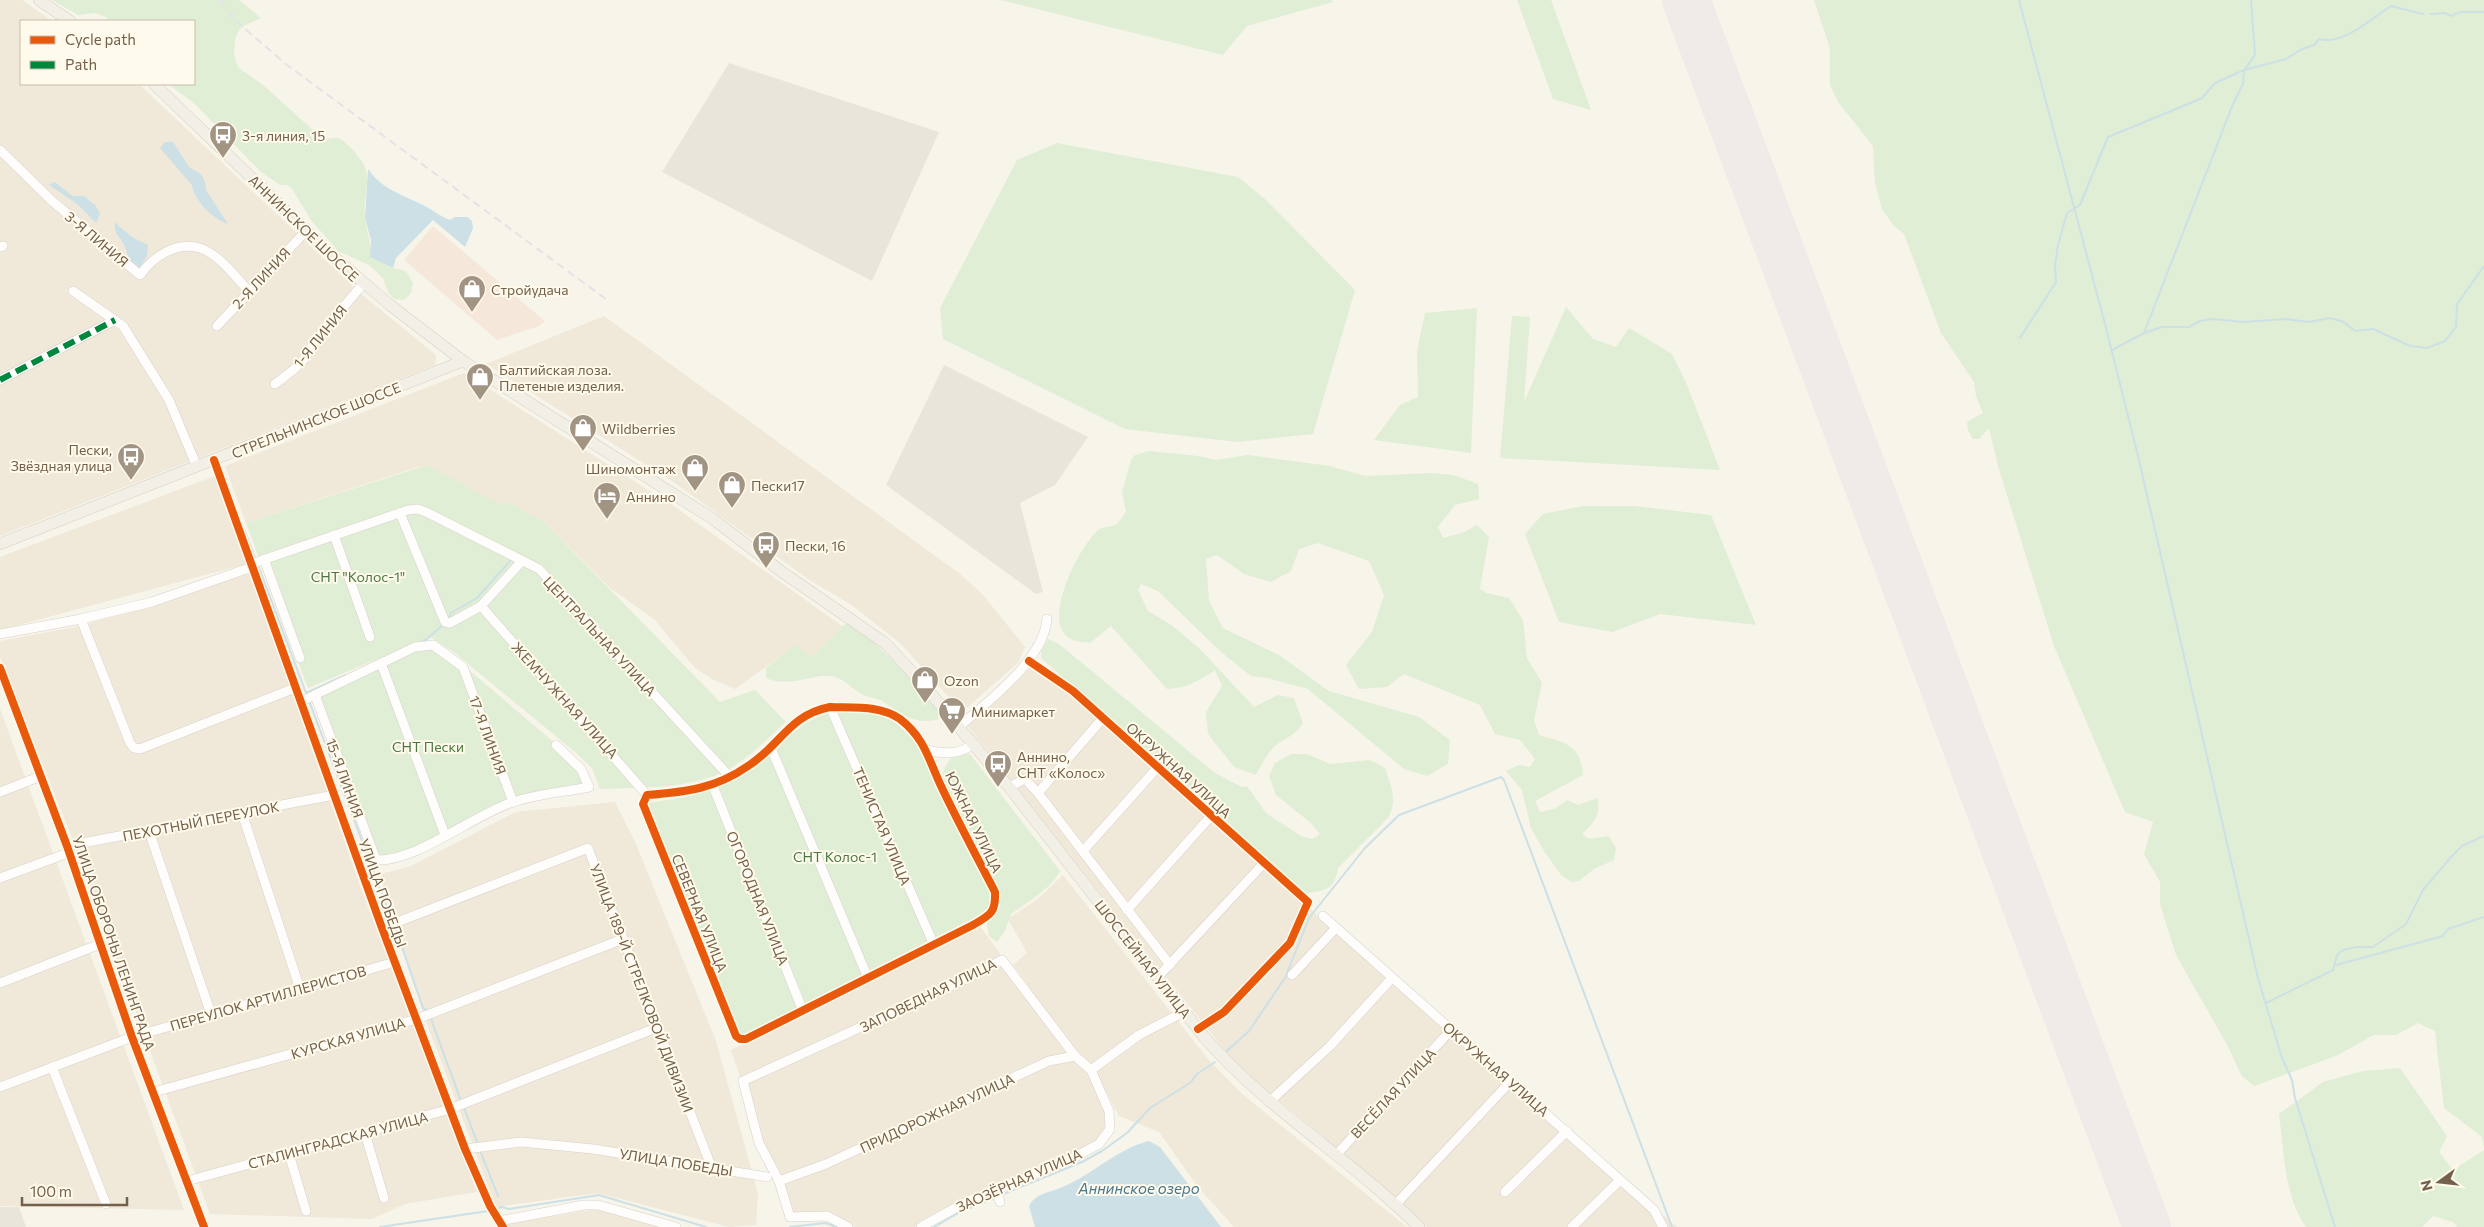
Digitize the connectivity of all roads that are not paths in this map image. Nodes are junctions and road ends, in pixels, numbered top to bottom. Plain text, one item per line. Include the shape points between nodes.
1 (39, 0) edge
2 (69, 20) edge
3 (155, 85) edge
4 (0, 150) edge
5 (306, 231) junction
6 (363, 284) junction
7 (73, 291) dead end
8 (249, 291) junction
9 (116, 320) junction
10 (217, 326) dead end
11 (464, 361) junction
12 (0, 380) edge
13 (275, 384) dead end
14 (214, 460) junction
15 (197, 466) junction
16 (400, 513) junction
17 (334, 535) junction
18 (0, 544) edge
19 (264, 559) junction
20 (521, 562) junction
21 (251, 565) junction
22 (481, 606) junction
23 (81, 619) junction
24 (1047, 619) dead end
25 (0, 634) edge
26 (370, 637) dead end
27 (300, 658) dead end
28 (1029, 661) junction
29 (381, 663) junction
30 (0, 668) edge
31 (2, 682) edge
32 (295, 688) junction
33 (314, 695) junction
34 (300, 702) junction
35 (830, 707) junction
36 (1103, 718) junction
37 (959, 727) junction
38 (974, 744) junction
39 (556, 745) dead end
40 (771, 748) junction
41 (927, 750) junction
42 (1157, 768) junction
43 (41, 776) junction
44 (730, 777) junction
45 (713, 786) junction
46 (1008, 787) junction
47 (0, 792) edge
48 (1038, 793) junction
49 (334, 795) junction
50 (647, 795) junction
51 (513, 802) junction
52 (242, 813) junction
53 (1211, 816) junction
54 (149, 831) junction
55 (446, 835) junction
56 (67, 849) junction
57 (1083, 851) junction
58 (1264, 863) junction
59 (0, 878) edge
60 (1127, 910) junction
61 (1323, 916) dead end
62 (382, 928) junction
63 (1336, 928) junction
64 (623, 939) junction
65 (100, 944) junction
66 (934, 945) junction
67 (395, 962) junction
68 (1170, 965) junction
69 (1292, 975) dead end
70 (868, 978) junction
71 (1157, 978) junction
72 (1392, 978) junction
73 (0, 983) edge
74 (300, 989) junction
75 (803, 1011) junction
76 (1184, 1012) junction
77 (211, 1014) junction
78 (417, 1018) junction
79 (656, 1028) junction
80 (1198, 1029) junction
81 (1451, 1030) junction
82 (132, 1037) junction
83 (1075, 1056) junction
84 (52, 1067) junction
85 (1091, 1070) junction
86 (1510, 1082) junction
87 (0, 1087) edge
88 (154, 1092) junction
89 (1269, 1102) junction
90 (450, 1109) junction
91 (1567, 1131) junction
92 (365, 1133) junction
93 (466, 1149) junction
94 (289, 1154) junction
95 (1336, 1155) junction
96 (711, 1166) junction
97 (767, 1177) dead end
98 (1620, 1180) junction
99 (187, 1181) junction
100 (779, 1181) junction
101 (998, 1190) junction
102 (1505, 1192) dead end
103 (384, 1198) dead end
104 (1000, 1202) dead end
105 (106, 1204) dead end
106 (1396, 1204) junction
107 (306, 1211) dead end
108 (650, 1223) edge
109 (501, 1224) edge
110 (204, 1227) edge
111 (676, 1227) edge
112 (848, 1227) edge
113 (921, 1227) edge
114 (1419, 1227) edge
115 (1572, 1227) edge
116 (1663, 1227) edge

1 - 2 main road
3 - 5 main road, АННИНСКОЕ ШОССЕ
4 - 8 street, 3-Я ЛИНИЯ via 51,200 140,275 157,257 170,250 200,248 214,256
5 - 6 main road, АННИНСКОЕ ШОССЕ
5 - 8 street, 2-Я ЛИНИЯ
6 - 11 main road, АННИНСКОЕ ШОССЕ
6 - 13 street, 1-Я ЛИНИЯ via 313,343 310,353
7 - 9 street
8 - 10 street, 2-Я ЛИНИЯ
9 - 12 street
9 - 15 street via 123,326 169,400
11 - 14 main road, СТРЕЛЬНИНСКОЕ ШОССЕ
11 - 37 main road, АННИНСКОЕ ШОССЕ via 713,519 782,572 872,632 898,655
14 - 15 main road, СТРЕЛЬНИНСКОЕ ШОССЕ
14 - 21 street, УЛИЦА ПОБЕДЫ
15 - 18 main road, СТРЕЛЬНИНСКОЕ ШОССЕ
16 - 17 street, ЦЕНТРАЛЬНАЯ УЛИЦА
16 - 20 street, ЦЕНТРАЛЬНАЯ УЛИЦА via 418,508
16 - 22 street via 445,622 450,623
17 - 19 street, ЦЕНТРАЛЬНАЯ УЛИЦА
17 - 26 street
19 - 21 street, ЦЕНТРАЛЬНАЯ УЛИЦА
19 - 27 street
20 - 22 street
20 - 44 street, ЦЕНТРАЛЬНАЯ УЛИЦА via 539,569
21 - 23 street, ЦЕНТРАЛЬНАЯ УЛИЦА via 152,602
21 - 32 street, УЛИЦА ПОБЕДЫ
22 - 50 street, ЖЕМЧУЖНАЯ УЛИЦА
23 - 25 street, ЦЕНТРАЛЬНАЯ УЛИЦА
23 - 32 street via 134,748 140,749
24 - 28 street via 1042,641
28 - 36 street, ОКРУЖНАЯ УЛИЦА via 1058,678
28 - 37 street
29 - 33 street
29 - 51 street, 17-Я ЛИНИЯ via 415,647 432,645 463,668
29 - 55 street
30 - 31 street, УЛИЦА ОБОРОНЫ ЛЕНИНГРАДА
31 - 43 street, УЛИЦА ОБОРОНЫ ЛЕНИНГРАДА
32 - 34 street, УЛИЦА ПОБЕДЫ
33 - 34 street
33 - 55 street, 15-Я ЛИНИЯ via 376,860 387,861 412,853
34 - 49 street, УЛИЦА ПОБЕДЫ
35 - 40 street via 813,710 793,723
35 - 41 street via 876,708 900,719
35 - 66 street, ТЕНИСТАЯ УЛИЦА
36 - 42 street, ОКРУЖНАЯ УЛИЦА
36 - 48 street
37 - 38 main road, ШОССЕЙНАЯ УЛИЦА
38 - 41 street via 948,755
38 - 46 main road, ШОССЕЙНАЯ УЛИЦА
39 - 51 street via 581,769 589,787
40 - 44 street
40 - 70 street
41 - 66 street, ЮЖНАЯ УЛИЦА via 995,892 996,905 989,915
42 - 53 street, ОКРУЖНАЯ УЛИЦА
42 - 57 street
43 - 47 street
43 - 56 street, УЛИЦА ОБОРОНЫ ЛЕНИНГРАДА
44 - 45 street
45 - 50 street
45 - 75 street, ОГОРОДНАЯ УЛИЦА
46 - 48 street via 1024,778
46 - 71 main road, ШОССЕЙНАЯ УЛИЦА
48 - 57 street
49 - 52 street, ПЕХОТНЫЙ ПЕРЕУЛОК
49 - 62 street, УЛИЦА ПОБЕДЫ
50 - 75 street, СЕВЕРНАЯ УЛИЦА via 643,804 645,813 736,1036 740,1040 746,1039
51 - 55 street
52 - 54 street, ПЕХОТНЫЙ ПЕРЕУЛОК
52 - 74 street
53 - 58 street, ОКРУЖНАЯ УЛИЦА
53 - 60 street
54 - 56 street, ПЕХОТНЫЙ ПЕРЕУЛОК
54 - 77 street
56 - 59 street, ПЕХОТНЫЙ ПЕРЕУЛОК
56 - 65 street, УЛИЦА ОБОРОНЫ ЛЕНИНГРАДА
57 - 60 street
58 - 68 street
58 - 80 street, ОКРУЖНАЯ УЛИЦА via 1308,902 1290,943 1224,1012
60 - 68 street
61 - 63 street, ОКРУЖНАЯ УЛИЦА
62 - 64 street, УЛИЦА 189-Й СТРЕЛКОВОЙ ДИВИЗИИ via 588,848
62 - 67 street, УЛИЦА ПОБЕДЫ
63 - 69 street
63 - 72 street, ОКРУЖНАЯ УЛИЦА
64 - 78 street, КУРСКАЯ УЛИЦА
64 - 79 street, УЛИЦА 189-Й СТРЕЛКОВОЙ ДИВИЗИИ
65 - 73 street
65 - 82 street, УЛИЦА ОБОРОНЫ ЛЕНИНГРАДА
66 - 70 street
67 - 74 street, ПЕРЕУЛОК АРТИЛЛЕРИСТОВ
67 - 78 street, УЛИЦА ПОБЕДЫ
68 - 71 street
70 - 75 street
71 - 76 main road, ШОССЕЙНАЯ УЛИЦА
72 - 81 street, ОКРУЖНАЯ УЛИЦА
72 - 89 street via 1330,1046
74 - 77 street, ПЕРЕУЛОК АРТИЛЛЕРИСТОВ
76 - 80 main road, ШОССЕЙНАЯ УЛИЦА
76 - 85 street via 1138,1035
77 - 82 street, ПЕРЕУЛОК АРТИЛЛЕРИСТОВ
78 - 88 street, КУРСКАЯ УЛИЦА
78 - 90 street, УЛИЦА ПОБЕДЫ
79 - 90 street, СТАЛИНГРАДСКАЯ УЛИЦА
79 - 96 street, УЛИЦА 189-Й СТРЕЛКОВОЙ ДИВИЗИИ
80 - 89 main road, ШОССЕЙНАЯ УЛИЦА via 1234,1071
81 - 86 street, ОКРУЖНАЯ УЛИЦА
81 - 95 street, ВЕСЁЛАЯ УЛИЦА
82 - 84 street, ПЕРЕУЛОК АРТИЛЛЕРИСТОВ
82 - 88 street, УЛИЦА ОБОРОНЫ ЛЕНИНГРАДА
83 - 85 street
83 - 100 street, ПРИДОРОЖНАЯ УЛИЦА via 1049,1062 826,1164
83 - 100 street, ЗАПОВЕДНАЯ УЛИЦА via 1002,960 743,1081 759,1143
84 - 87 street, ПЕРЕУЛОК АРТИЛЛЕРИСТОВ
84 - 105 street
85 - 101 street, ЗАОЗЁРНАЯ УЛИЦА via 1110,1119 1110,1129 1099,1144
86 - 91 street, ОКРУЖНАЯ УЛИЦА
86 - 106 street
88 - 99 street, УЛИЦА ОБОРОНЫ ЛЕНИНГРАДА
89 - 95 main road, ШОССЕЙНАЯ УЛИЦА
90 - 92 street, СТАЛИНГРАДСКАЯ УЛИЦА
90 - 93 street, УЛИЦА ПОБЕДЫ
91 - 98 street, ОКРУЖНАЯ УЛИЦА
91 - 102 street
92 - 94 street, СТАЛИНГРАДСКАЯ УЛИЦА
92 - 103 street
93 - 96 street, УЛИЦА ПОБЕДЫ via 521,1142
93 - 109 street, УЛИЦА ПОБЕДЫ
94 - 99 street, СТАЛИНГРАДСКАЯ УЛИЦА
94 - 107 street
95 - 106 main road, ШОССЕЙНАЯ УЛИЦА
96 - 97 street, УЛИЦА ПОБЕДЫ
98 - 115 street
98 - 116 street, ОКРУЖНАЯ УЛИЦА via 1654,1210
99 - 110 street, УЛИЦА ОБОРОНЫ ЛЕНИНГРАДА
100 - 112 street via 790,1217 827,1216
101 - 104 street
101 - 113 street, ЗАОЗЁРНАЯ УЛИЦА via 958,1206
106 - 114 main road, ШОССЕЙНАЯ УЛИЦА
108 - 109 street via 591,1205
108 - 111 street

